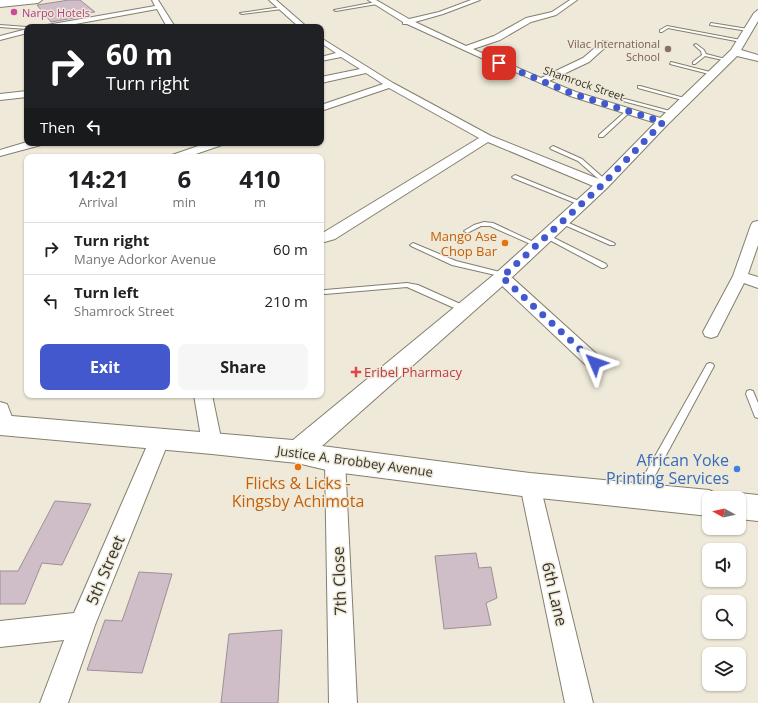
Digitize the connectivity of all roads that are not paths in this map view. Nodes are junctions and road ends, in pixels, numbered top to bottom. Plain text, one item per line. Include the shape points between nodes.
1 (11, 0) edge
2 (38, 0) edge
3 (155, 0) edge
4 (272, 0) edge
5 (477, 0) edge
6 (573, 0) edge
7 (374, 2) edge
8 (0, 3) edge
9 (159, 7) junction
10 (281, 8) junction
11 (336, 10) dead end
12 (242, 13) dead end
13 (756, 18) edge
14 (406, 22) junction
15 (64, 24) edge
16 (169, 24) edge
17 (300, 24) edge
18 (710, 24) dead end
19 (0, 26) edge
20 (24, 29) edge
21 (24, 30) edge
22 (748, 30) junction
23 (661, 31) dead end
24 (0, 38) edge
25 (324, 42) edge
26 (606, 43) dead end
27 (696, 45) dead end
28 (466, 49) junction
29 (735, 51) junction
30 (343, 54) junction
31 (704, 55) junction
32 (324, 58) edge
33 (758, 58) edge
34 (488, 59) dead end
35 (499, 63) dead end
36 (671, 63) dead end
37 (694, 63) dead end
38 (367, 70) junction
39 (713, 74) junction
40 (324, 79) edge
41 (541, 82) junction
42 (390, 85) junction
43 (640, 87) dead end
44 (24, 94) edge
45 (0, 97) edge
46 (624, 100) dead end
47 (686, 100) junction
48 (324, 107) edge
49 (629, 111) junction
50 (667, 117) junction
51 (601, 136) dead end
52 (487, 138) junction
53 (26, 146) edge
54 (209, 146) edge
55 (553, 148) dead end
56 (0, 153) edge
57 (185, 154) edge
58 (515, 176) dead end
59 (603, 183) junction
60 (582, 204) junction
61 (562, 222) junction
62 (758, 225) edge
63 (467, 231) dead end
64 (324, 233) edge
65 (542, 240) junction
66 (612, 244) dead end
67 (413, 245) dead end
68 (604, 266) dead end
69 (503, 276) junction
70 (740, 276) junction
71 (758, 283) edge
72 (325, 292) dead end
73 (464, 309) junction
74 (711, 332) dead end
75 (595, 363) dead end
76 (710, 366) dead end
77 (750, 394) dead end
78 (203, 398) edge
79 (758, 414) edge
80 (2, 420) edge
81 (160, 438) junction
82 (212, 443) junction
83 (298, 452) junction
84 (334, 460) junction
85 (530, 485) junction
86 (638, 495) junction
87 (702, 502) edge
88 (746, 507) edge
89 (758, 508) edge
90 (82, 625) junction
91 (0, 634) edge
92 (54, 703) edge
93 (343, 703) edge
94 (579, 703) edge

1 - 8 main road
2 - 8 main road
3 - 9 street
4 - 10 street
5 - 14 street via 458,8
6 - 28 street via 554,14 529,20 497,38
7 - 11 lane
7 - 14 street
9 - 15 street
9 - 16 street
10 - 12 lane
10 - 17 street
13 - 22 street
14 - 28 street
18 - 22 lane
19 - 20 lane
21 - 24 street
22 - 29 street
23 - 29 lane via 667,27
25 - 30 street
26 - 41 street via 586,60
27 - 31 lane
28 - 34 street
29 - 31 lane
29 - 33 street
29 - 39 street
30 - 32 street
30 - 38 street
31 - 37 lane
35 - 41 street, Shamrock Street
36 - 39 lane
38 - 40 street
38 - 42 street
39 - 47 street
41 - 49 street, Shamrock Street
42 - 48 street
42 - 52 street
43 - 47 lane
44 - 45 street
46 - 50 lane
47 - 50 street
49 - 50 street, Shamrock Street
49 - 51 lane
50 - 59 street
52 - 59 street
52 - 64 street
53 - 56 street
54 - 57 street
55 - 59 lane via 580,160
58 - 60 lane
59 - 60 street
60 - 61 street
61 - 65 street
61 - 66 lane
62 - 70 street
63 - 65 lane via 479,223 485,223
65 - 68 lane
65 - 69 street
67 - 69 lane via 454,263
69 - 73 street
69 - 75 street
70 - 71 street
70 - 74 street
72 - 73 lane via 407,285
73 - 83 street
76 - 86 lane
77 - 79 lane
78 - 82 street
80 - 81 street, Justice A. Brobbey Avenue
81 - 82 street, Justice A. Brobbey Avenue
81 - 90 street, 5th Street
82 - 83 street, Justice A. Brobbey Avenue
83 - 84 street, Justice A. Brobbey Avenue
84 - 85 street, Justice A. Brobbey Avenue
84 - 93 street, 7th Close
85 - 86 street, Justice A. Brobbey Avenue
85 - 94 street, 6th Lane
86 - 87 street, Justice A. Brobbey Avenue
88 - 89 street
90 - 91 street
90 - 92 street, 5th Street

